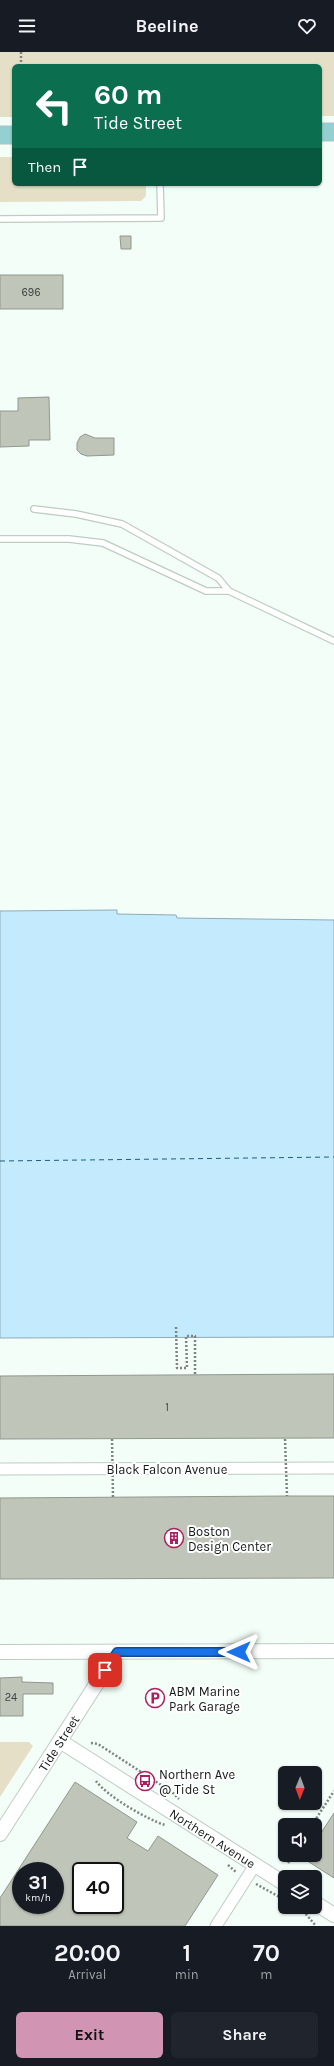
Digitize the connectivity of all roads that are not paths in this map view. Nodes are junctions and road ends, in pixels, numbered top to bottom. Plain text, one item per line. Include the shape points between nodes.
1 (322, 132) edge
2 (334, 132) edge
3 (0, 135) edge
4 (12, 135) edge
5 (160, 186) edge
6 (0, 219) edge
7 (34, 509) dead end
8 (0, 539) edge
9 (229, 591) junction
10 (334, 641) edge
11 (334, 1468) edge
12 (0, 1469) edge
13 (334, 1651) edge
14 (0, 1652) edge
15 (117, 1652) junction
16 (60, 1741) junction
17 (0, 1834) edge
18 (255, 1865) junction
19 (278, 1880) edge
20 (322, 1907) edge
21 (334, 1915) edge
22 (216, 1926) edge

1 - 2 main road
3 - 4 main road
5 - 6 lane via 161,218
7 - 9 lane via 76,514 122,524 218,578
8 - 9 lane via 69,539 103,543 206,591
9 - 10 lane
11 - 12 street, Black Falcon Avenue
13 - 15 street
14 - 15 street
15 - 16 street, Tide Street
16 - 17 street, Tide Street
16 - 18 street, Northern Avenue
18 - 19 street, Northern Avenue
18 - 22 street
20 - 21 street

